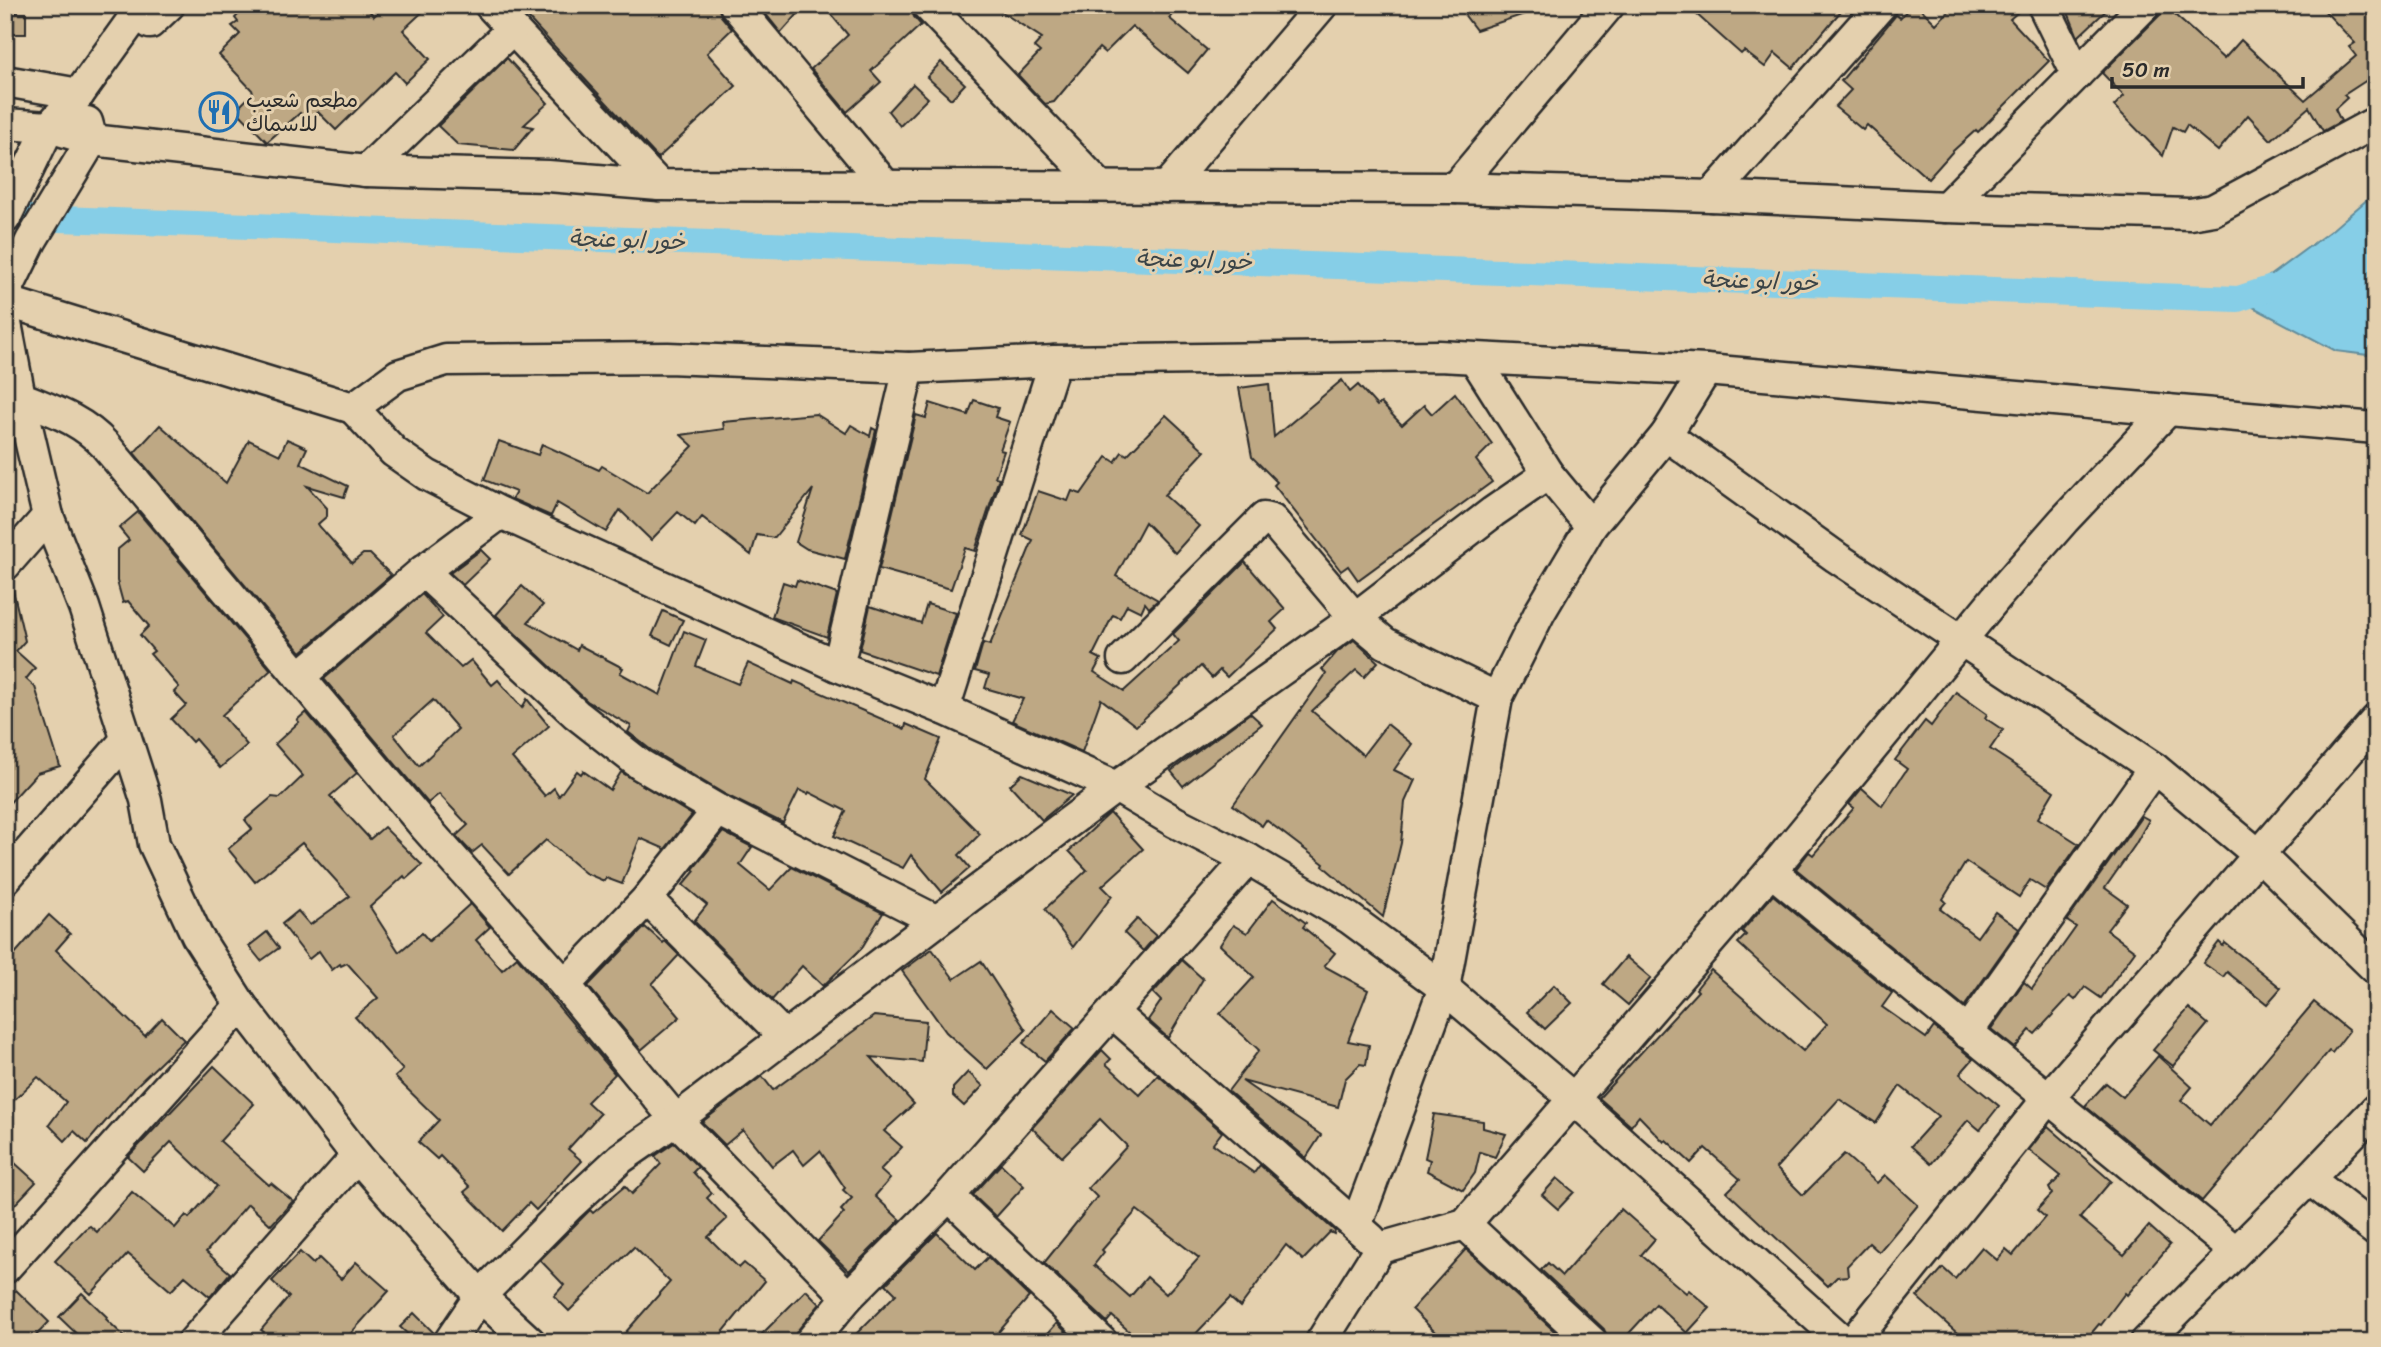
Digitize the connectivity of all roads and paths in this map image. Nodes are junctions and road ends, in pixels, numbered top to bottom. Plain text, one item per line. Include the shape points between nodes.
1 (169, 5) edge
2 (490, 5) edge
3 (735, 5) edge
4 (927, 5) edge
5 (1322, 5) edge
6 (1609, 5) edge
7 (1881, 5) edge
8 (2043, 5) edge
9 (2145, 5) edge
10 (134, 9) edge
11 (512, 29) junction
12 (2077, 74) junction
13 (5, 81) edge
14 (79, 94) junction
15 (2376, 122) edge
16 (5, 124) edge
17 (49, 127) junction
18 (92, 139) junction
19 (366, 171) junction
20 (659, 185) junction
21 (886, 186) junction
22 (1100, 186) junction
23 (1167, 187) junction
24 (1455, 188) junction
25 (1711, 195) junction
26 (1946, 207) junction
27 (5, 218) edge
28 (5, 293) edge
29 (5, 301) edge
30 (5, 318) edge
31 (1475, 359) junction
32 (1055, 361) junction
33 (909, 368) junction
34 (1706, 370) junction
35 (20, 397) junction
36 (353, 408) junction
37 (2168, 410) junction
38 (2376, 428) edge
39 (1666, 435) junction
40 (1548, 474) junction
41 (501, 513) junction
42 (48, 516) junction
43 (1591, 526) junction
44 (5, 565) edge
45 (423, 571) junction
46 (1355, 618) junction
47 (1962, 640) junction
48 (1123, 659) dead end
49 (838, 666) junction
50 (299, 677) junction
51 (1497, 698) junction
52 (944, 709) junction
53 (2376, 720) edge
54 (126, 740) junction
55 (2154, 768) junction
56 (1116, 788) junction
57 (718, 810) junction
58 (2259, 855) junction
59 (1248, 859) junction
60 (1771, 871) junction
61 (5, 879) edge
62 (647, 900) junction
63 (937, 920) junction
64 (2376, 969) edge
65 (565, 985) junction
66 (1444, 988) junction
67 (241, 1005) junction
68 (1113, 1013) junction
69 (1967, 1033) junction
70 (785, 1037) junction
71 (2049, 1097) junction
72 (1574, 1099) junction
73 (2376, 1109) edge
74 (676, 1120) junction
75 (358, 1156) junction
76 (2309, 1179) junction
77 (949, 1196) junction
78 (1465, 1224) junction
79 (1356, 1226) junction
80 (2376, 1231) edge
81 (1380, 1248) junction
82 (2235, 1251) junction
83 (5, 1268) edge
84 (481, 1296) junction
85 (848, 1297) junction
86 (1330, 1338) edge
87 (193, 1342) edge
88 (449, 1342) edge
89 (530, 1342) edge
90 (810, 1342) edge
91 (1102, 1342) edge
92 (1592, 1342) edge
93 (1844, 1342) edge
94 (1853, 1342) edge
95 (2146, 1342) edge

1 - 10 street via 150,23
2 - 11 street
3 - 21 street
4 - 22 street
5 - 23 street
6 - 24 street
7 - 25 street
8 - 12 street
9 - 12 street
10 - 14 street
11 - 19 street
11 - 20 street
12 - 26 street
13 - 14 street
14 - 17 street
14 - 18 street
15 - 26 street via 2203,212
16 - 17 street
17 - 18 street
17 - 27 street
18 - 19 street
18 - 28 street
19 - 20 street via 548,176
20 - 21 street
21 - 22 street
22 - 23 street
23 - 24 street
24 - 25 street
25 - 26 street
29 - 36 street
30 - 35 street
31 - 32 street
31 - 34 street
31 - 40 street
32 - 33 street
32 - 52 street
33 - 36 street via 668,358 446,360 398,375
33 - 49 street
34 - 37 street
34 - 39 street
35 - 42 street
35 - 50 street via 91,430
36 - 41 street via 394,452 427,475
37 - 38 street
37 - 47 street via 2064,520
39 - 43 street
39 - 47 street via 1836,557
40 - 43 street
40 - 46 street
41 - 45 street
41 - 49 street
42 - 44 street
42 - 54 street via 84,607
43 - 51 street via 1540,612
45 - 50 street
45 - 57 street via 585,721 641,765
46 - 48 street via 1272,520 1264,518
46 - 51 street via 1385,643
46 - 56 street
47 - 55 street
47 - 60 street
49 - 52 street
50 - 65 street
51 - 66 street
52 - 56 street
53 - 58 street
54 - 61 street
54 - 67 street via 146,800 154,844 197,936
55 - 58 street
55 - 69 street
56 - 59 street
56 - 63 street
57 - 62 street
57 - 63 street
58 - 64 street
58 - 71 street
59 - 66 street via 1349,918
59 - 68 street
60 - 69 street
60 - 72 street
62 - 65 street
62 - 70 street
63 - 70 street
65 - 74 street
66 - 72 street
66 - 79 street
67 - 75 street
67 - 83 street
68 - 77 street
68 - 79 street
69 - 71 street
70 - 74 street
71 - 82 street
71 - 94 street
72 - 78 street
72 - 93 street
73 - 76 street
74 - 84 street via 621,1157
74 - 85 street
75 - 84 street
75 - 87 street
76 - 80 street
76 - 82 street
77 - 85 street
77 - 91 street
78 - 81 street
78 - 92 street
79 - 81 street
81 - 86 street
82 - 95 street
84 - 88 street
84 - 89 street
85 - 90 street

